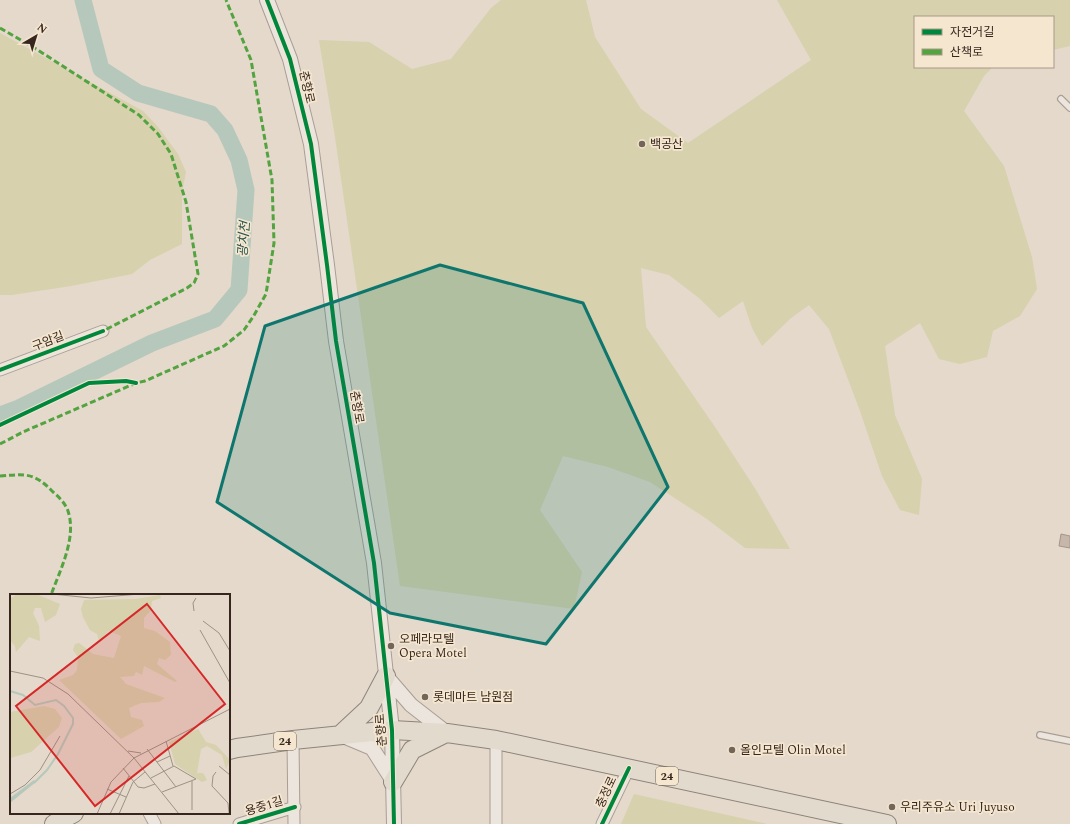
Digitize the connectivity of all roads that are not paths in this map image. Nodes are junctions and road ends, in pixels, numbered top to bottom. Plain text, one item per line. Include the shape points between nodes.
1 (267, 0) edge
2 (1061, 99) dead end
3 (1070, 108) edge
4 (103, 331) dead end
5 (0, 370) edge
6 (386, 676) junction
7 (392, 730) junction
8 (447, 733) junction
9 (340, 735) junction
10 (1040, 735) dead end
11 (293, 740) junction
12 (496, 740) junction
13 (1070, 741) edge
14 (230, 750) edge
15 (629, 768) junction
16 (394, 782) junction
17 (295, 807) junction
18 (72, 814) edge
19 (149, 814) edge
20 (54, 824) edge
21 (154, 824) edge
22 (239, 824) edge
23 (294, 824) edge
24 (394, 824) edge
25 (496, 824) edge
26 (602, 824) edge
27 (887, 824) edge

1 - 6 street, 춘향로 via 290,59 310,144 336,341 374,563
2 - 3 lane
4 - 5 street, 구암길
6 - 7 street, 춘향로
6 - 8 street via 411,705
6 - 9 main road via 369,708
7 - 8 main road, 충정로 / 24
7 - 9 main road, 충정로 / 24
7 - 16 street, 춘향로
8 - 12 main road, 충정로 / 24
8 - 16 main road via 412,750
9 - 11 main road, 충정로 / 24
9 - 16 street via 372,748
10 - 13 lane
11 - 14 main road, 충정로 / 24
11 - 17 street
12 - 15 main road, 충정로 / 24
12 - 25 street
15 - 26 street, 충정로
15 - 27 main road, 충정로 / 24
16 - 24 street, 춘향로
17 - 22 street, 용중1길
17 - 23 street
18 - 20 main road
19 - 21 street

